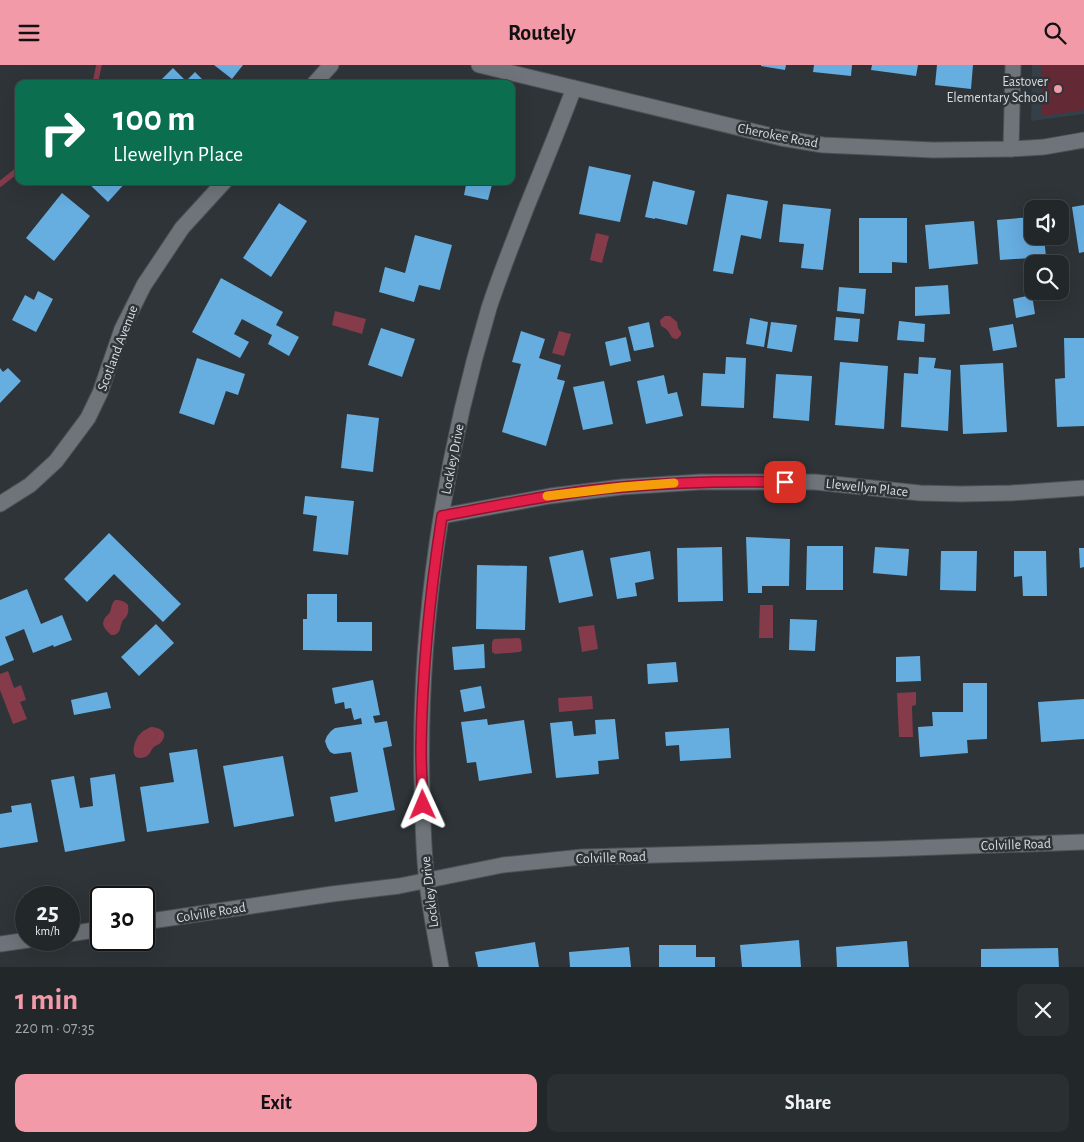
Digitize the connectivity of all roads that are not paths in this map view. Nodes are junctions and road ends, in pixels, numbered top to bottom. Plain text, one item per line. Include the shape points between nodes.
1 (331, 65) edge
2 (479, 65) edge
3 (1012, 65) edge
4 (318, 80) edge
5 (574, 88) junction
6 (1084, 140) edge
7 (1011, 149) junction
8 (221, 185) edge
9 (1084, 488) edge
10 (0, 505) edge
11 (442, 516) junction
12 (1084, 842) edge
13 (426, 880) junction
14 (155, 920) edge
15 (15, 942) edge
16 (0, 944) edge
17 (441, 967) edge

1 - 4 street
2 - 5 street, Cherokee Road
3 - 7 street
5 - 7 street, Cherokee Road via 781,138 824,145 933,150
5 - 11 street, Lockley Drive via 489,309 457,430
6 - 7 street, Cherokee Road
8 - 10 street, Scotland Avenue via 182,228 144,285 122,329 88,418 56,461 30,485
9 - 11 street, Llewellyn Place via 961,494 814,482 700,481 550,496
11 - 13 street, Lockley Drive via 423,687 421,752
12 - 13 street, Colville Road via 582,857 503,865
13 - 14 street, Colville Road
13 - 17 street, Lockley Drive
15 - 16 street

